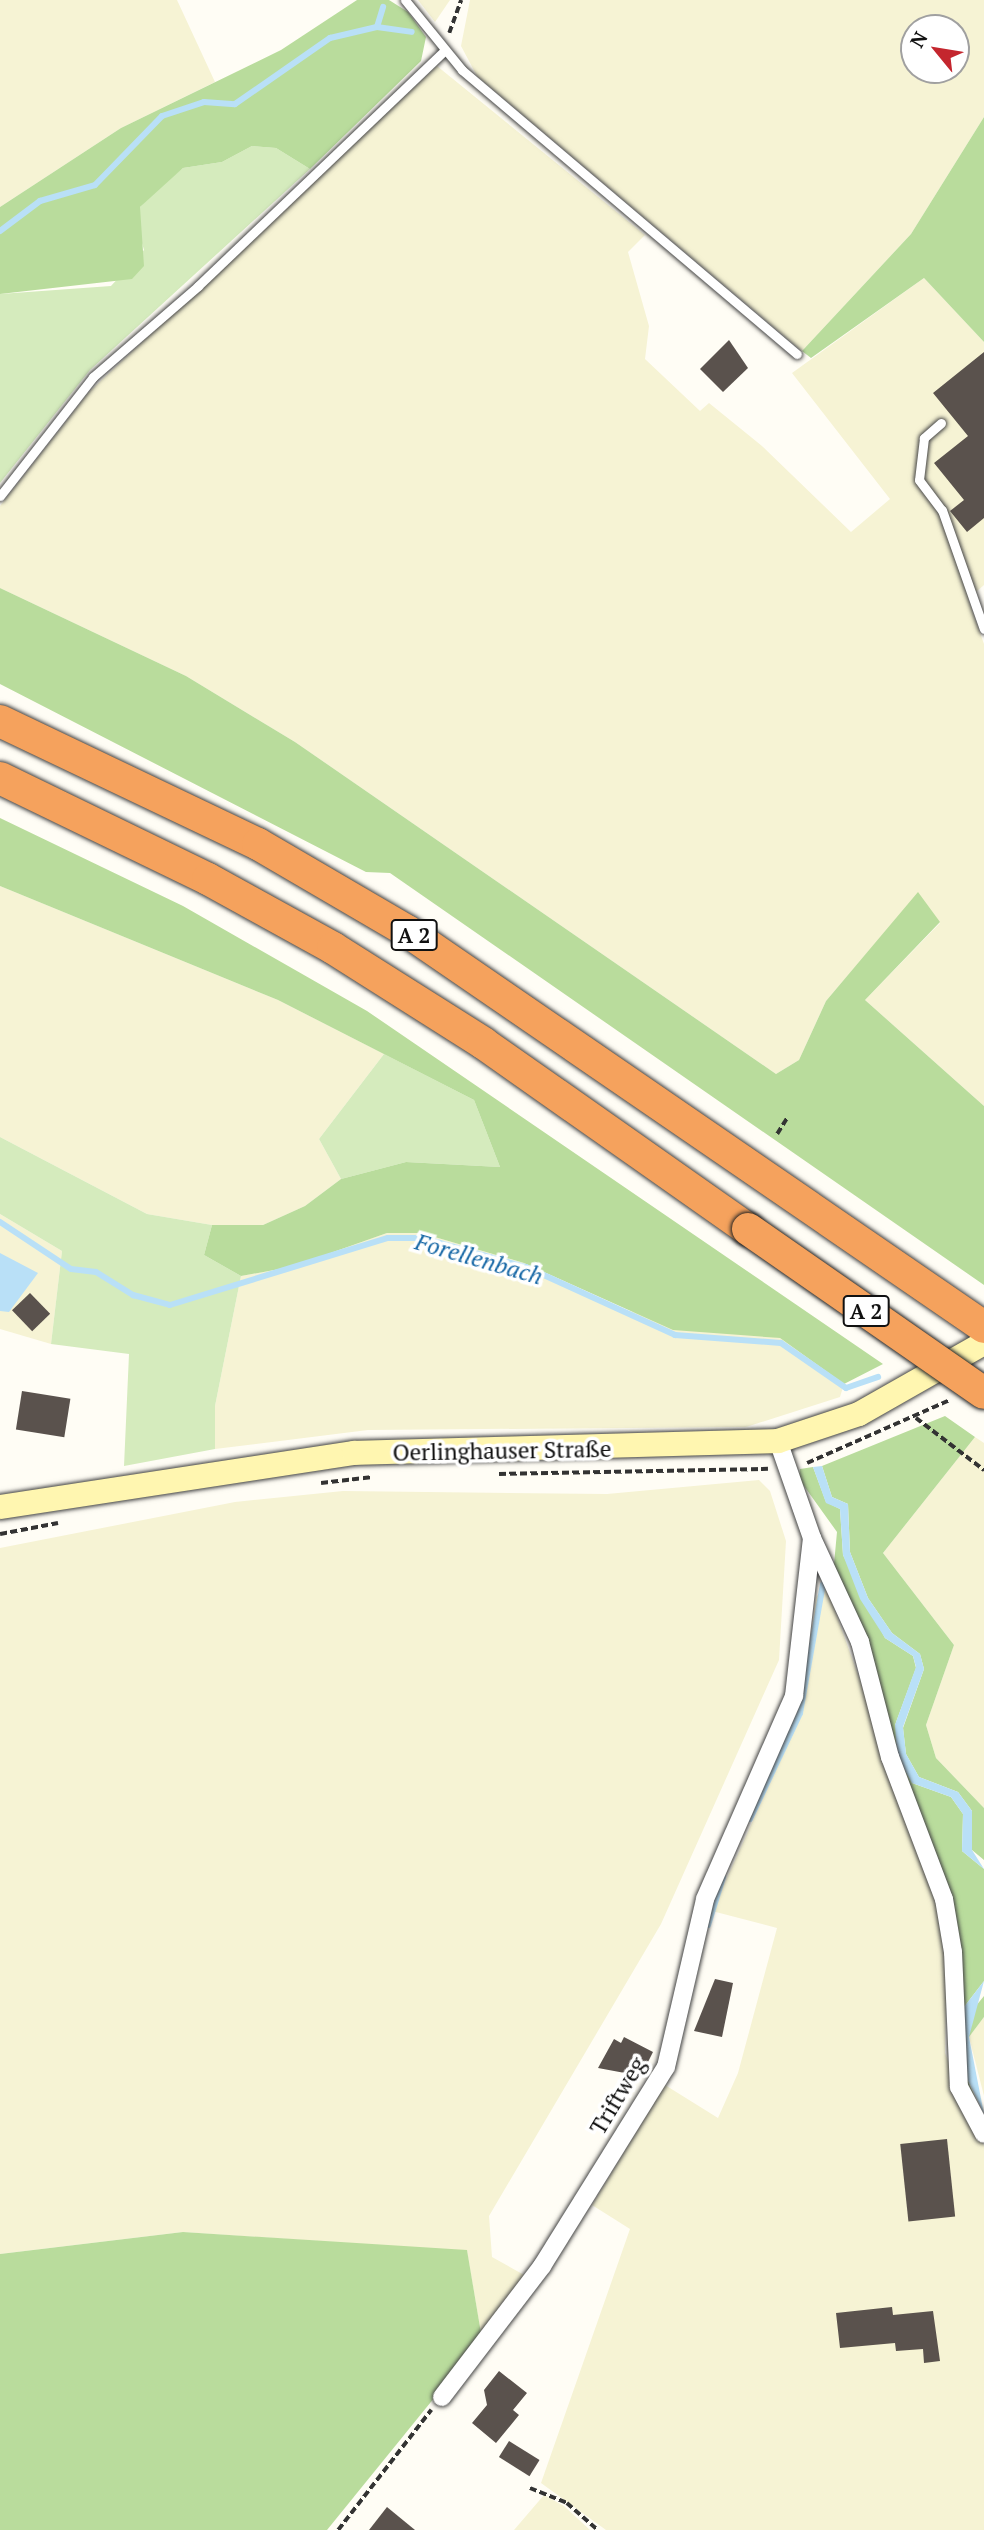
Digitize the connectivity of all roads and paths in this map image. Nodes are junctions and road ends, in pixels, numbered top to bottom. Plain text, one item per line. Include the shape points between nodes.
1 (405, 0) edge
2 (461, 0) edge
3 (443, 51) junction
4 (797, 354) dead end
5 (941, 423) dead end
6 (0, 496) edge
7 (984, 629) edge
8 (0, 721) edge
9 (0, 778) edge
10 (787, 1118) dead end
11 (777, 1133) dead end
12 (984, 1327) edge
13 (984, 1343) edge
14 (974, 1392) edge
15 (916, 1418) junction
16 (778, 1441) junction
17 (784, 1468) junction
18 (984, 1470) edge
19 (487, 1474) dead end
20 (382, 1476) dead end
21 (317, 1483) dead end
22 (0, 1507) edge
23 (62, 1522) dead end
24 (0, 1534) edge
25 (812, 1538) junction
26 (984, 2134) edge
27 (442, 2397) joint
28 (530, 2488) dead end
29 (338, 2530) edge
30 (598, 2530) edge

1 - 3 lane
2 - 3 path
3 - 4 lane
3 - 6 lane via 198,286 93,377
5 - 7 lane via 924,438 919,481 942,510
8 - 12 highway, A 2 via 258,844 408,931
9 - 14 highway, A 2, bridge via 208,879 333,948 483,1043
10 - 11 path
13 - 16 main road, Oerlinghauser Straße via 859,1414
14 - 15 path
15 - 17 path
15 - 18 path
16 - 17 street, Triftweg
16 - 22 main road, Oerlinghauser Straße via 354,1453
17 - 19 path
17 - 25 street, Triftweg
20 - 21 path
23 - 24 path
25 - 26 street, Triftweg via 860,1642 890,1757 944,1899 953,1952 959,2087
25 - 27 street, Triftweg via 794,1696 705,1899 666,2067 542,2266
27 - 29 path
28 - 30 path via 566,2503

